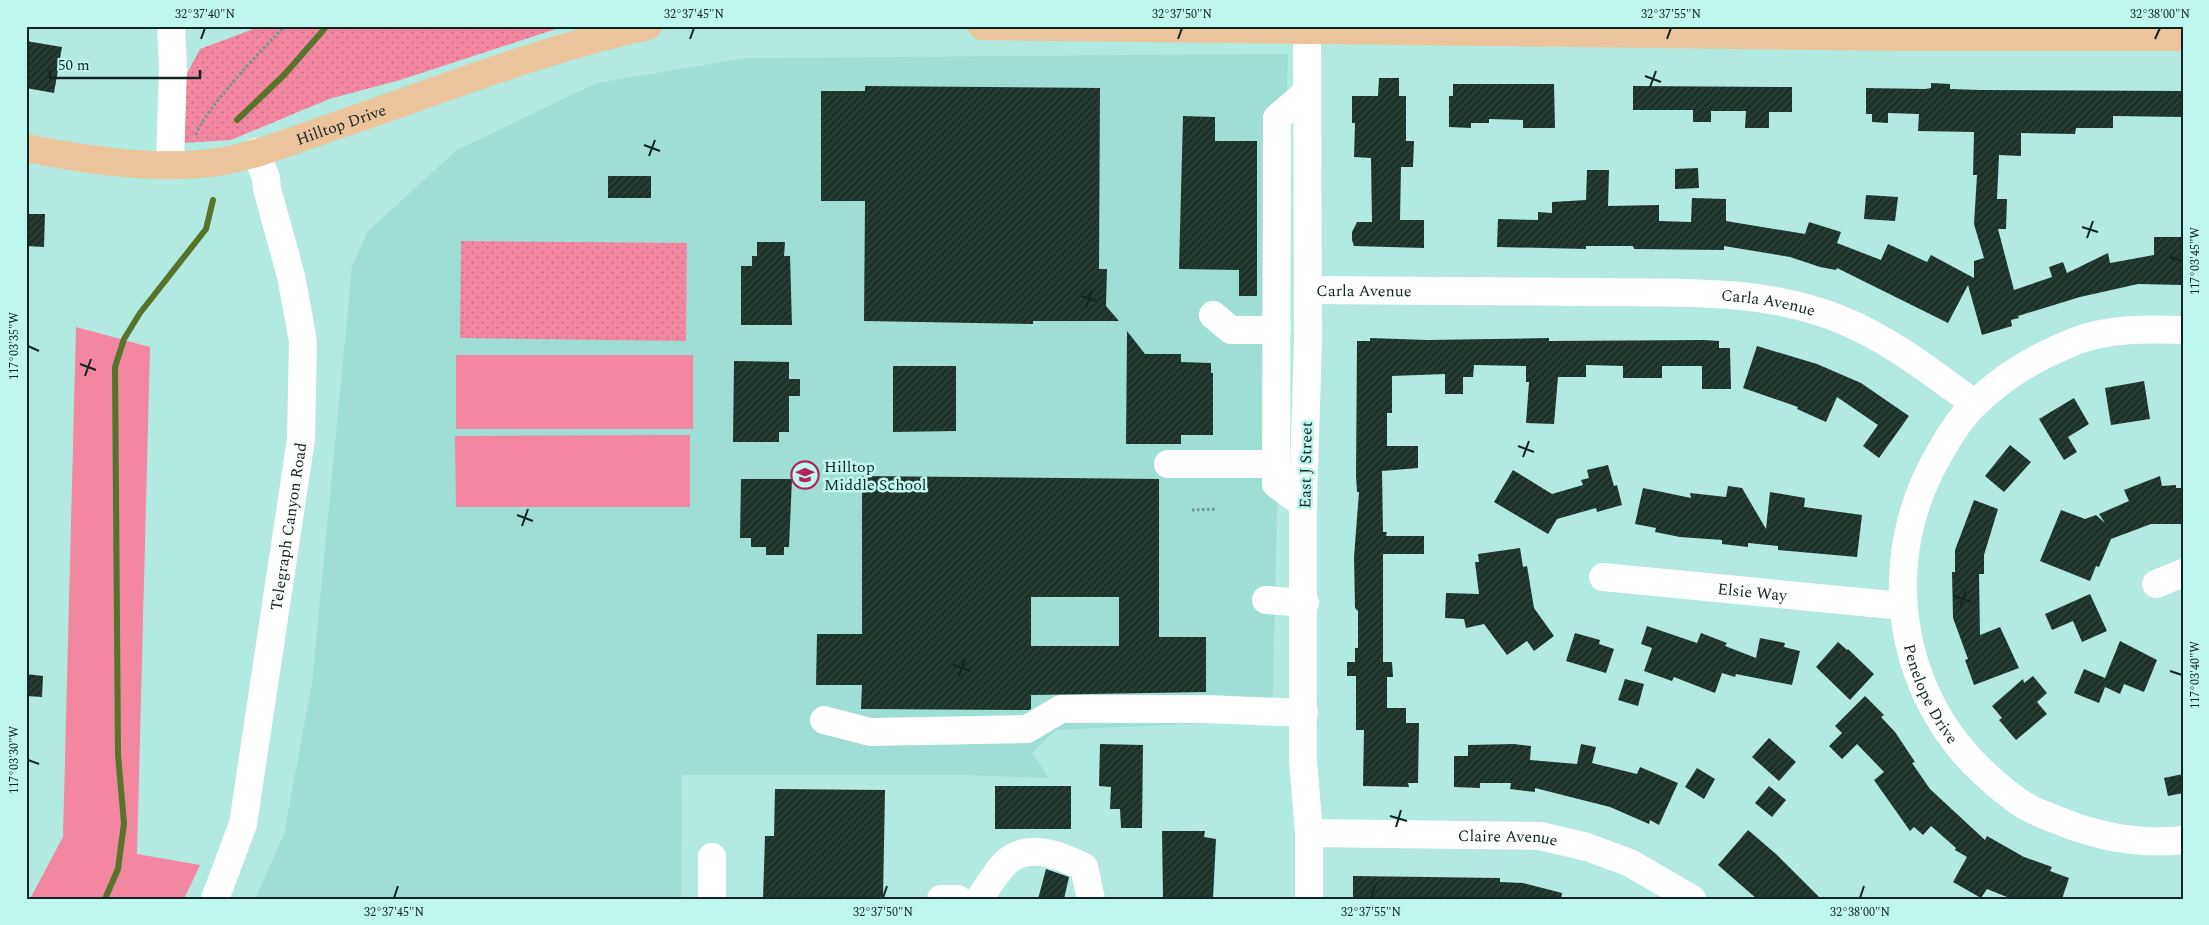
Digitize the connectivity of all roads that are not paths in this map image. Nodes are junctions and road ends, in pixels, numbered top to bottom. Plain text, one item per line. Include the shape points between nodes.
1 (172, 26) edge
2 (648, 26) edge
3 (982, 26) edge
4 (1307, 28) edge
5 (1901, 32) edge
6 (2183, 37) edge
7 (1306, 93) junction
8 (26, 148) edge
9 (256, 152) junction
10 (170, 164) junction
11 (1308, 290) junction
12 (1213, 315) dead end
13 (1277, 330) junction
14 (2183, 330) edge
15 (1975, 404) junction
16 (1168, 464) dead end
17 (1276, 464) junction
18 (1303, 504) junction
19 (2183, 573) edge
20 (1603, 577) dead end
21 (2156, 584) dead end
22 (1266, 600) dead end
23 (1305, 603) junction
24 (1902, 606) junction
25 (1304, 713) junction
26 (824, 720) dead end
27 (1309, 833) junction
28 (2183, 840) edge
29 (712, 857) dead end
30 (215, 899) edge
31 (712, 899) edge
32 (941, 899) edge
33 (958, 899) edge
34 (979, 899) edge
35 (1091, 899) edge
36 (1309, 899) edge
37 (1692, 899) edge

1 - 10 street
2 - 9 main road, Hilltop Drive via 591,38
3 - 4 main road
4 - 5 main road
4 - 7 street, East J Street
5 - 6 main road
7 - 11 street, East J Street
7 - 13 street via 1277,118
8 - 10 main road, Hilltop Drive via 95,161
9 - 10 main road, Hilltop Drive via 218,162
9 - 30 street, Telegraph Canyon Road via 266,178 266,189 291,276 303,341 301,439 243,824
11 - 15 street, Carla Avenue via 1686,292 1762,299 1836,318 1870,334 1899,350
11 - 18 street, East J Street
12 - 13 street via 1231,330
13 - 17 street
14 - 15 street via 2120,332 2078,340 2010,375
15 - 24 street, Penelope Drive via 1953,429 1934,462 1914,510 1906,538
16 - 17 street
17 - 18 street via 1276,484
18 - 23 street, East J Street
19 - 21 street
20 - 24 street, Elsie Way
22 - 23 street
23 - 25 street, East J Street
24 - 28 street, Penelope Drive via 1915,668 1924,690 1959,747 1996,783 2029,808 2079,829 2123,839
25 - 26 street via 1061,709 1027,729 880,732
25 - 27 street, East J Street via 1303,761
27 - 36 street, East J Street
27 - 37 street, Claire Avenue via 1540,836 1587,847 1630,863
29 - 31 street
32 - 33 street
34 - 35 street via 1010,859 1034,851 1063,857 1084,867

